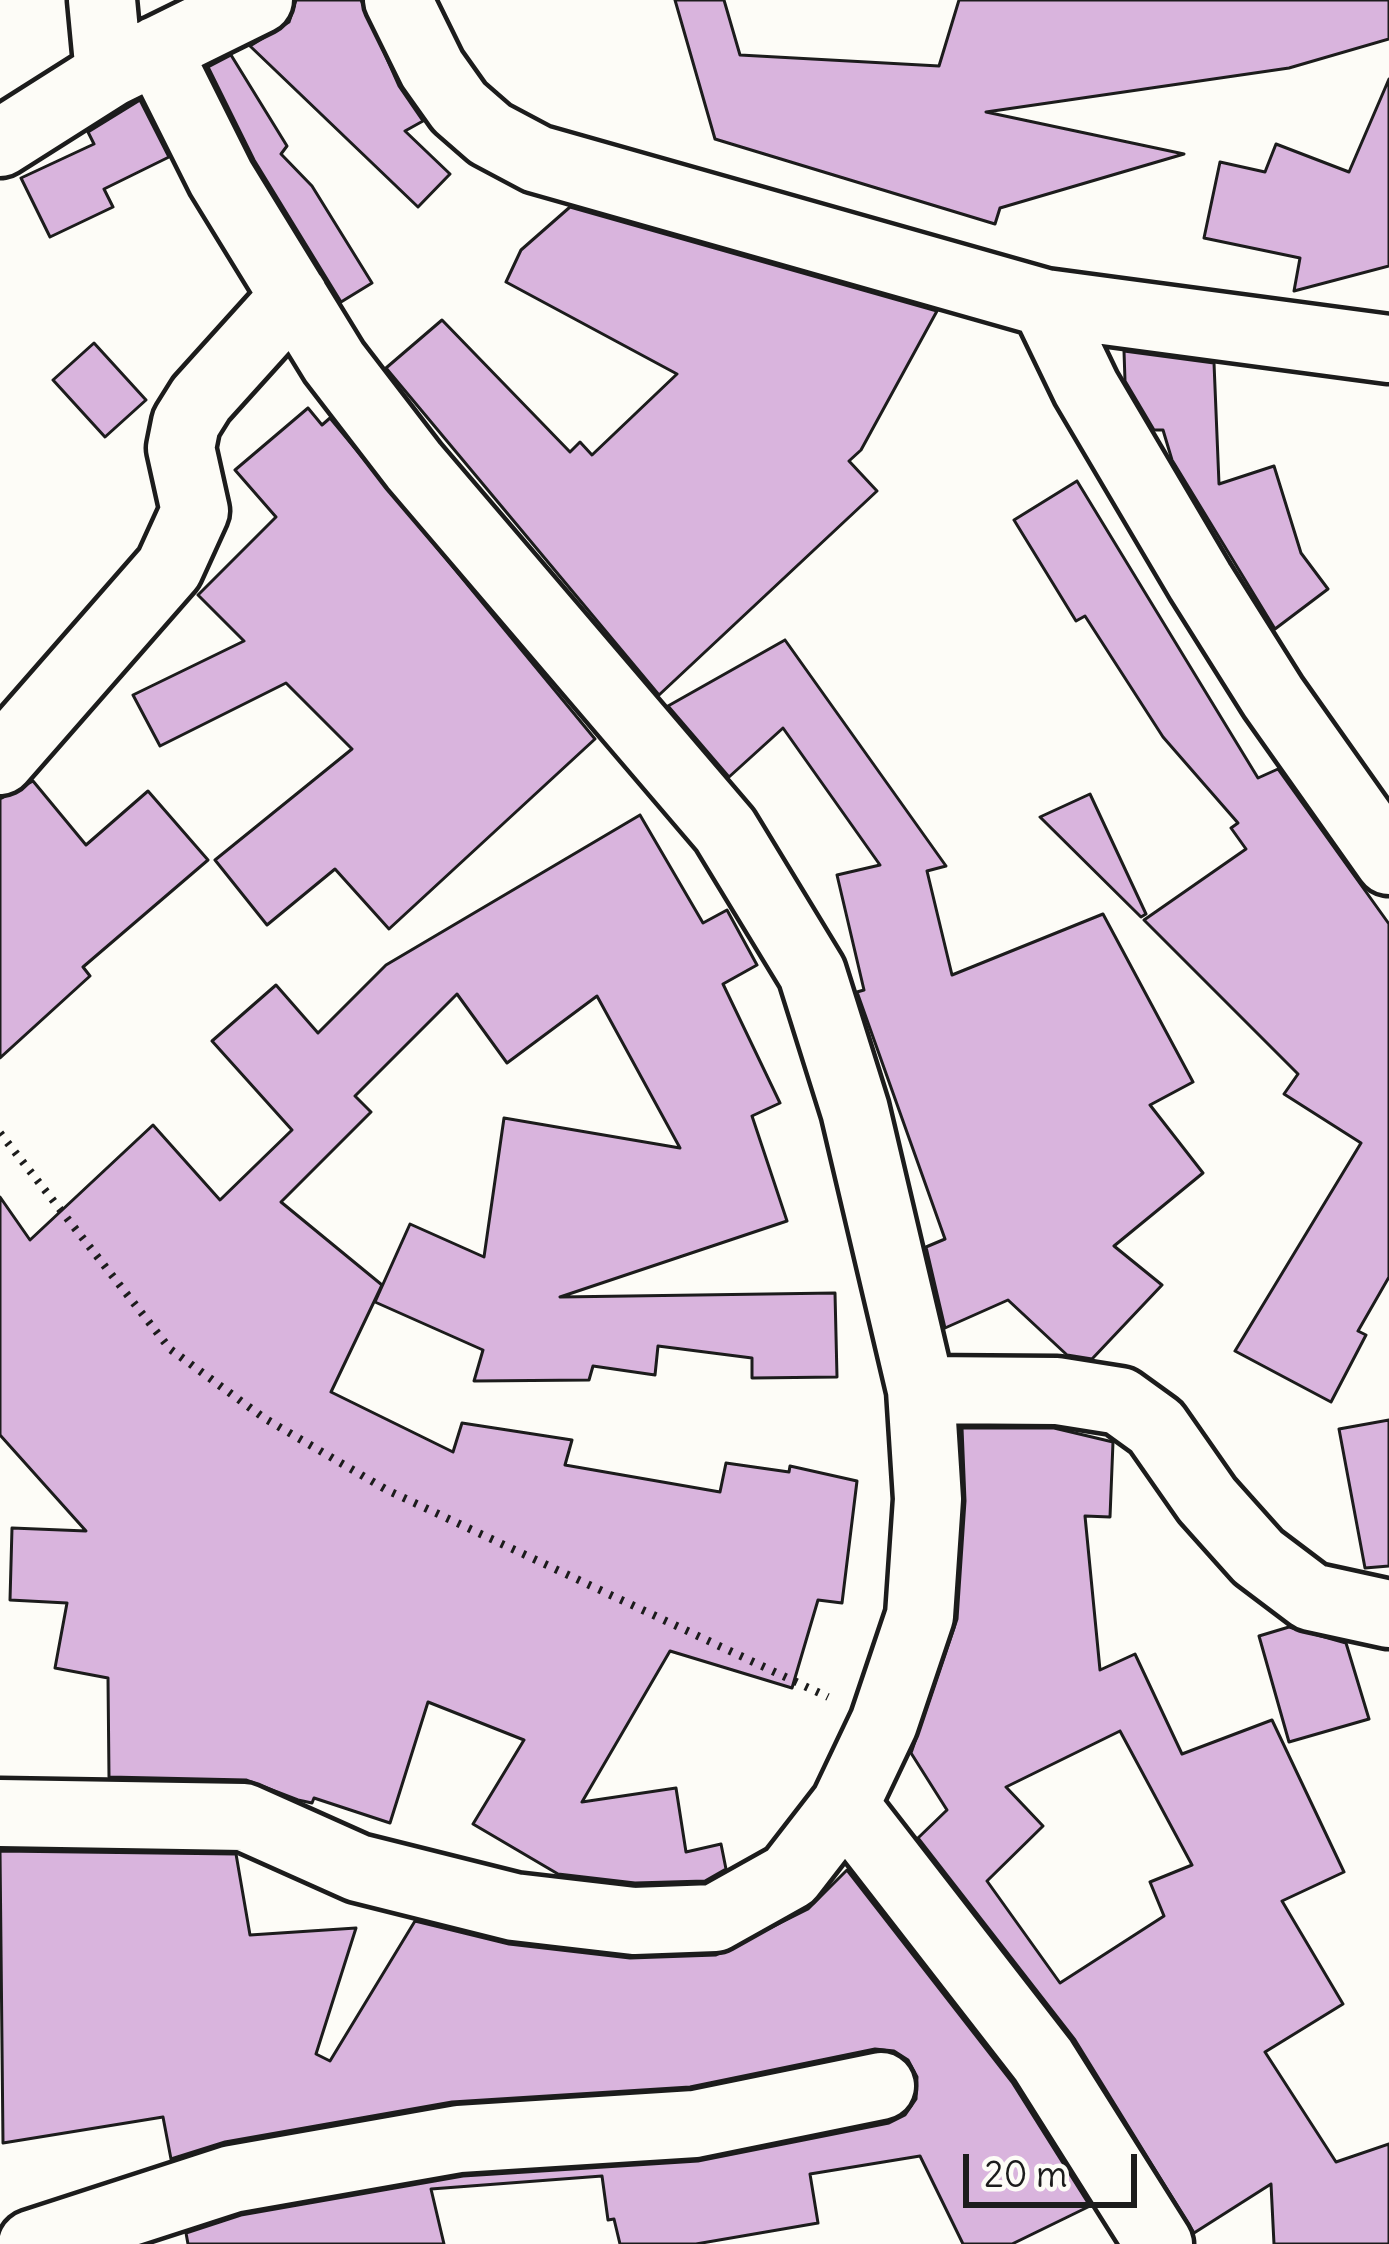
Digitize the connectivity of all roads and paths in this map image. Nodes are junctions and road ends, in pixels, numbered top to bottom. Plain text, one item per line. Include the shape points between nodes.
1 (102, 0) edge
2 (259, 0) edge
3 (398, 0) edge
4 (133, 62) junction
5 (0, 143) edge
6 (294, 296) junction
7 (1046, 303) junction
8 (1389, 350) edge
9 (0, 760) edge
10 (1365, 786) edge
11 (1389, 861) edge
12 (0, 1132) edge
13 (921, 1390) junction
14 (1389, 1614) edge
15 (884, 1723) junction
16 (845, 1805) junction
17 (0, 1813) edge
18 (881, 2086) dead end
19 (32, 2244) edge
20 (1159, 2244) edge

1 - 4 street
2 - 4 street
3 - 7 street via 459,107 537,160
4 - 5 street
4 - 6 street via 221,178
6 - 9 street via 186,423 181,448 195,511 169,568
6 - 13 street via 414,466 725,830 812,973 855,1110
7 - 8 street
7 - 10 street via 1137,478
10 - 11 street
12 - 15 path via 170,1349 264,1418 387,1490
13 - 14 street via 1058,1391 1120,1401 1156,1427 1258,1557 1311,1598
13 - 15 street via 928,1499 920,1616
15 - 16 street
16 - 17 street via 790,1876 715,1918 634,1921 514,1906 358,1868 244,1817
16 - 20 street via 1043,2060
18 - 19 street via 695,2124 459,2139 232,2179

